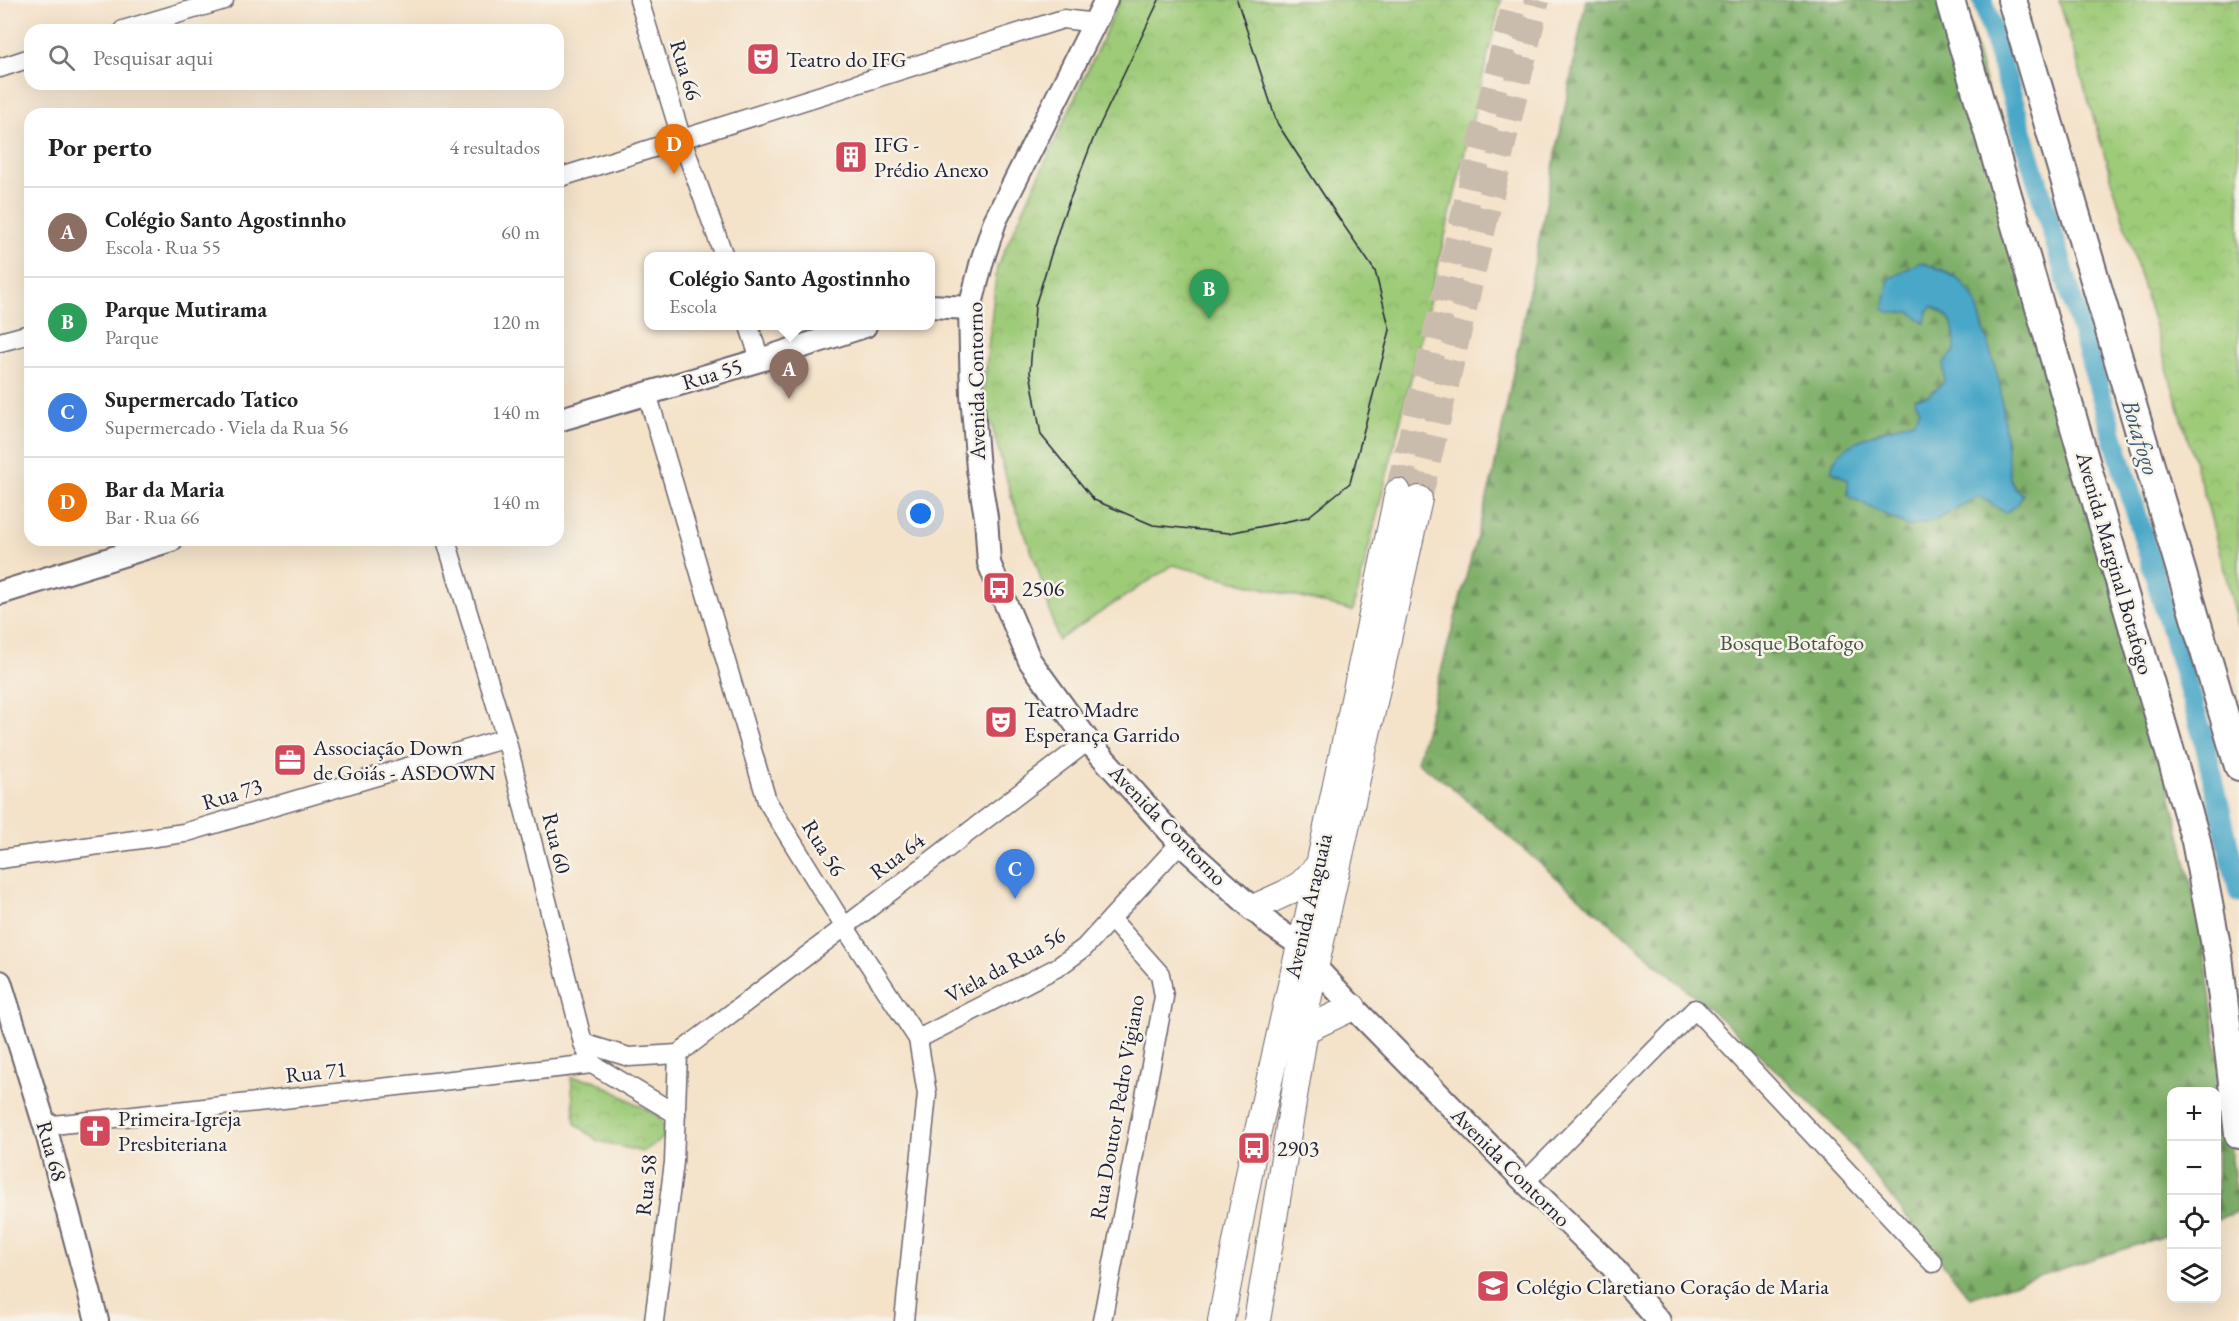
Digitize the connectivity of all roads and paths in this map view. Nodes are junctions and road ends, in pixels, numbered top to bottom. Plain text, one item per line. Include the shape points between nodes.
1 (224, 0) edge
2 (639, 0) edge
3 (1107, 0) edge
4 (1950, 0) edge
5 (2012, 0) edge
6 (202, 3) edge
7 (1096, 23) junction
8 (141, 24) edge
9 (24, 60) edge
10 (0, 68) edge
11 (682, 140) junction
12 (564, 175) edge
13 (723, 252) edge
14 (935, 306) edge
15 (970, 308) junction
16 (750, 330) edge
17 (853, 330) edge
18 (24, 336) edge
19 (0, 342) edge
20 (760, 360) junction
21 (647, 393) junction
22 (564, 418) edge
23 (152, 546) edge
24 (448, 546) edge
25 (0, 593) edge
26 (506, 738) junction
27 (1088, 741) junction
28 (2239, 766) edge
29 (1180, 843) junction
30 (0, 859) edge
31 (1318, 866) junction
32 (1253, 908) junction
33 (1111, 919) junction
34 (844, 926) junction
35 (1300, 945) junction
36 (1317, 969) junction
37 (0, 982) edge
38 (1353, 1007) junction
39 (1305, 1030) junction
40 (918, 1039) junction
41 (583, 1043) junction
42 (678, 1054) junction
43 (592, 1064) junction
44 (676, 1114) junction
45 (45, 1126) junction
46 (2239, 1134) edge
47 (1525, 1182) junction
48 (1933, 1263) dead end
49 (97, 1321) edge
50 (654, 1321) edge
51 (904, 1321) edge
52 (1102, 1321) edge
53 (1221, 1321) edge
54 (1257, 1321) edge
55 (1659, 1321) edge

1 - 6 street
2 - 11 street, Rua 66
3 - 7 street, Avenida Contorno
4 - 46 main road, Avenida Marginal Botafogo via 2196,841 2218,956
5 - 28 main road
6 - 8 street
7 - 11 street via 1063,19
7 - 15 street, Avenida Contorno via 995,221
9 - 10 street
11 - 12 street
11 - 13 street, Rua 66
14 - 15 street
15 - 27 street, Avenida Contorno via 972,395 989,563 1030,661
16 - 20 street
17 - 20 street, Rua 55
18 - 19 street
20 - 21 street, Rua 55
21 - 22 street, Rua 55
21 - 34 street, Rua 56 via 767,801
23 - 25 street
24 - 26 street, Rua 60
26 - 30 street, Rua 73 via 184,833
26 - 41 street, Rua 60
27 - 29 street, Avenida Contorno
27 - 34 street, Rua 64
29 - 32 street, Avenida Contorno
29 - 33 street, Viela da Rua 56
31 - 32 main road via 1302,884
31 - 35 main road, Avenida Araguaia
31 - 36 main road, Avenida Araguaia via 1408,495
32 - 35 street, Avenida Contorno
33 - 40 street, Viela da Rua 56 via 1084,948 1058,967
33 - 52 street, Rua Doutor Pedro Vigiano via 1160,974 1164,997
34 - 40 street, Rua 56
34 - 42 street, Rua 64
35 - 36 street, Avenida Contorno
35 - 53 main road, Avenida Araguaia via 1254,1148
36 - 38 street, Avenida Contorno
36 - 39 main road, Avenida Araguaia via 1306,1009
37 - 45 street, Rua 68
38 - 39 main road
38 - 47 street, Avenida Contorno
39 - 54 main road, Avenida Araguaia
40 - 51 street, Rua 56 via 927,1094
41 - 42 street via 628,1057
41 - 43 street, Rua 60
42 - 44 street, Rua 58
43 - 44 street
43 - 45 street, Rua 71
44 - 50 street, Rua 58 via 674,1162
45 - 49 street, Rua 68
47 - 48 street via 1695,1009
47 - 55 street, Avenida Contorno via 1609,1263

